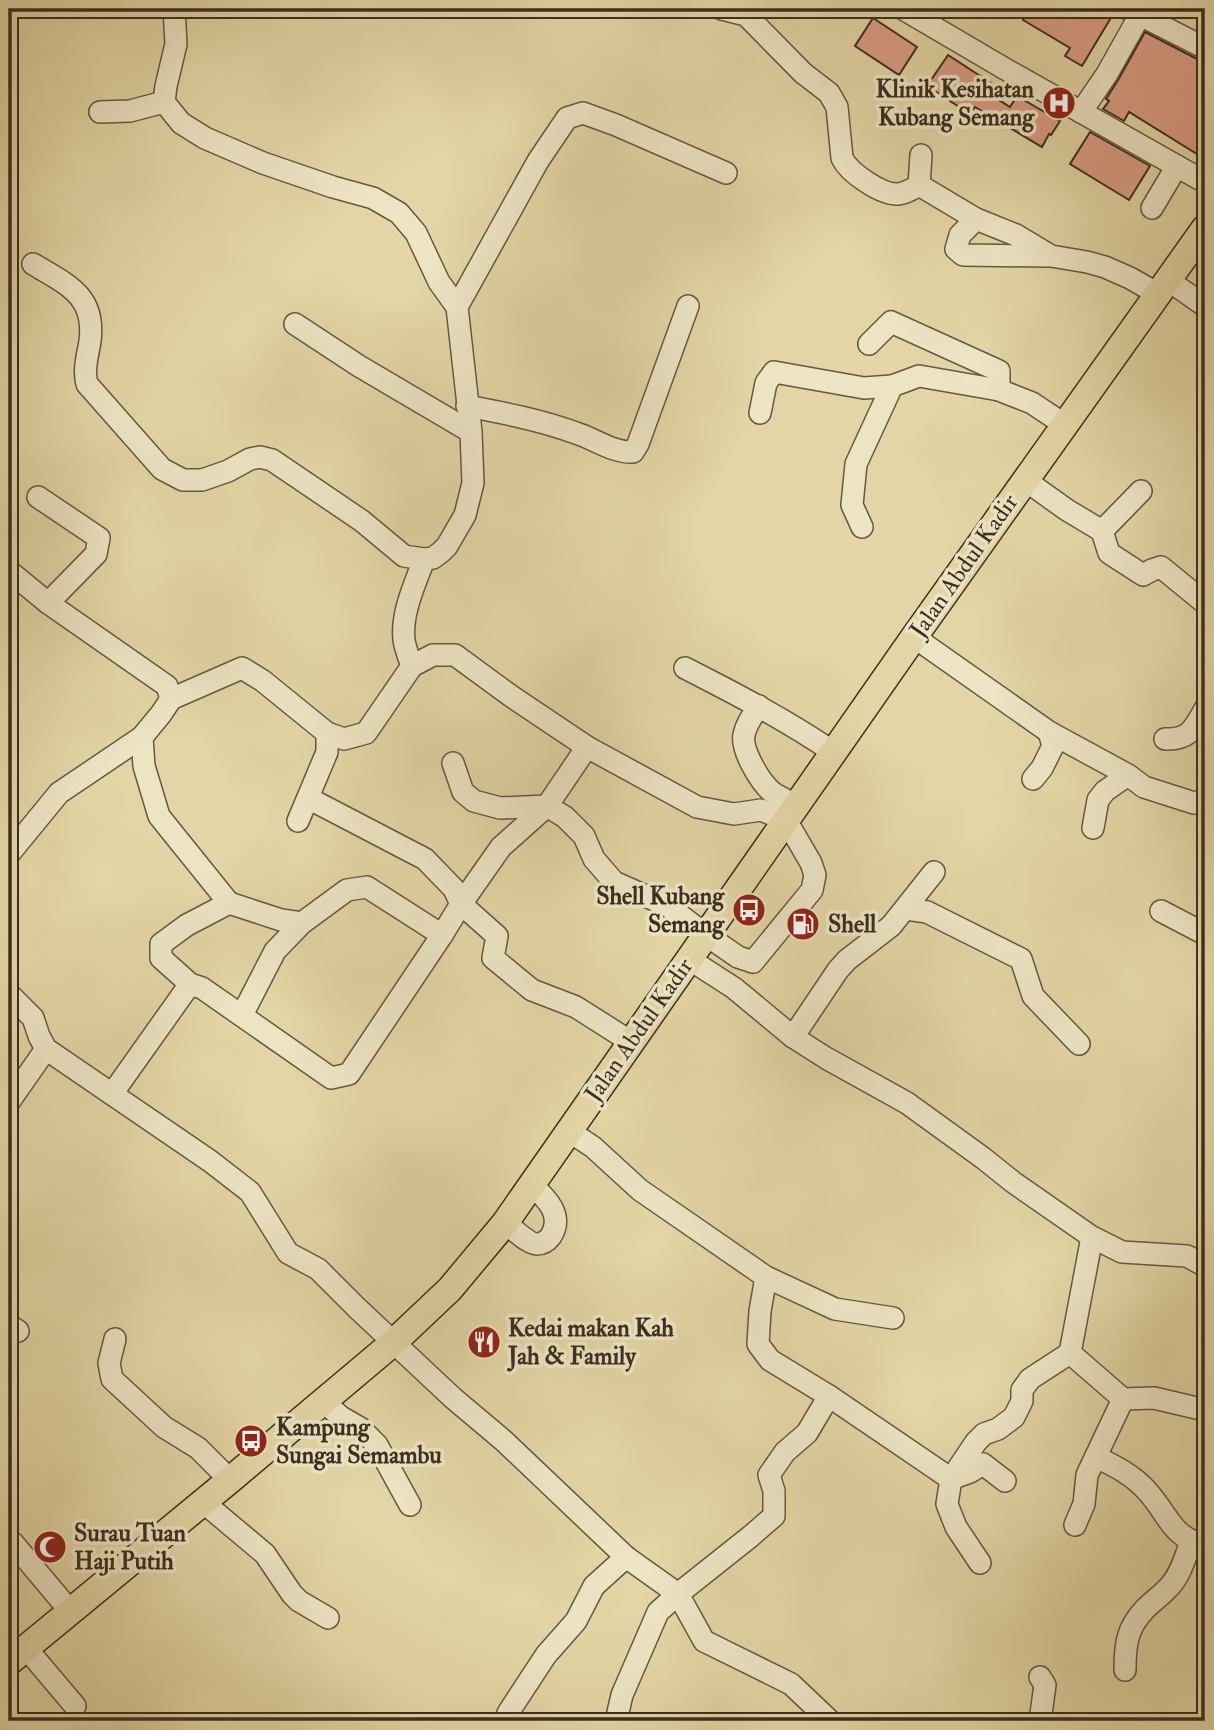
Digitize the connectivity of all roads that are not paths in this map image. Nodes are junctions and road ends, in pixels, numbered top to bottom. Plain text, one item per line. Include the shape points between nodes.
1 (174, 9) edge
2 (722, 9) edge
3 (903, 9) edge
4 (748, 12) edge
5 (1134, 12) edge
6 (1205, 48) edge
7 (164, 102) junction
8 (100, 112) dead end
9 (1081, 112) junction
10 (922, 155) dead end
11 (1177, 166) junction
12 (726, 173) dead end
13 (1205, 182) edge
14 (919, 185) junction
15 (1152, 208) dead end
16 (976, 219) junction
17 (1205, 228) edge
18 (1051, 256) junction
19 (33, 264) dead end
20 (1163, 287) junction
21 (688, 306) dead end
22 (1205, 306) edge
23 (457, 307) junction
24 (295, 324) dead end
25 (869, 344) dead end
26 (892, 386) junction
27 (999, 390) junction
28 (467, 406) junction
29 (760, 413) dead end
30 (1065, 425) junction
31 (471, 432) junction
32 (1026, 480) junction
33 (1141, 491) dead end
34 (38, 497) dead end
35 (862, 527) dead end
36 (1102, 531) junction
37 (424, 559) junction
38 (9, 571) edge
39 (48, 603) junction
40 (1205, 603) edge
41 (914, 637) junction
42 (412, 666) junction
43 (685, 668) dead end
44 (171, 699) junction
45 (759, 706) junction
46 (1205, 709) edge
47 (1049, 732) junction
48 (327, 733) junction
49 (142, 737) junction
50 (1166, 739) dead end
51 (587, 747) junction
52 (833, 752) junction
53 (453, 763) dead end
54 (1128, 775) junction
55 (1033, 779) dead end
56 (308, 798) junction
57 (1205, 800) edge
58 (547, 806) junction
59 (791, 813) junction
60 (298, 821) dead end
61 (1093, 828) dead end
62 (9, 854) edge
63 (934, 872) dead end
64 (229, 904) junction
65 (461, 904) junction
66 (906, 909) junction
67 (1161, 911) dead end
68 (302, 923) junction
69 (1205, 934) edge
70 (442, 935) junction
71 (706, 935) junction
72 (689, 959) junction
73 (753, 962) junction
74 (190, 984) junction
75 (734, 988) junction
76 (9, 994) edge
77 (242, 1015) junction
78 (793, 1037) junction
79 (631, 1042) junction
80 (1080, 1044) dead end
81 (46, 1049) junction
82 (112, 1094) junction
83 (9, 1102) edge
84 (569, 1131) junction
85 (532, 1185) junction
86 (505, 1223) junction
87 (1092, 1237) junction
88 (1205, 1266) edge
89 (766, 1277) junction
90 (893, 1318) dead end
91 (115, 1339) dead end
92 (394, 1342) junction
93 (1070, 1353) junction
94 (829, 1396) junction
95 (1123, 1399) junction
96 (324, 1402) junction
97 (1205, 1410) edge
98 (1096, 1457) junction
99 (951, 1479) junction
100 (230, 1480) junction
101 (1005, 1481) dead end
102 (203, 1502) junction
103 (410, 1505) dead end
104 (1075, 1525) dead end
105 (9, 1541) edge
106 (1198, 1544) edge
107 (626, 1557) junction
108 (980, 1563) dead end
109 (678, 1594) junction
110 (71, 1611) junction
111 (328, 1618) dead end
112 (17, 1655) edge
113 (1125, 1670) dead end
114 (1040, 1677) dead end
115 (75, 1706) dead end
116 (508, 1713) dead end
117 (616, 1721) edge
118 (830, 1721) edge
119 (1040, 1721) edge

1 - 7 street via 176,44
2 - 4 street
3 - 9 street
4 - 14 street via 803,73 834,99 846,165 889,193 907,193
5 - 6 street
5 - 9 street via 1107,74
7 - 8 street via 130,111
7 - 23 street via 181,123 205,138 263,163 373,198 400,213
9 - 11 street
10 - 14 street
11 - 13 street
11 - 15 street
12 - 23 street via 583,113 567,118
14 - 16 street
16 - 18 street
16 - 18 street via 960,234 956,248 963,256
17 - 20 main road, Jalan Abdul Kadir
18 - 20 street via 1087,262
19 - 37 street via 85,303 90,331 87,384 162,469 192,481 250,459 271,460 362,521 404,556
20 - 22 street
20 - 30 main road, Jalan Abdul Kadir
21 - 28 street via 633,452 524,417
23 - 28 street
24 - 31 street
25 - 27 street via 891,322 999,371
26 - 27 street via 919,376
26 - 29 street via 864,388 774,372 766,383
26 - 35 street via 856,464 852,505
27 - 30 street via 1031,403
28 - 31 street
30 - 32 main road, Jalan Abdul Kadir
31 - 37 street via 473,483 465,515 447,546 433,558
32 - 36 street
32 - 41 main road, Jalan Abdul Kadir
33 - 36 street
34 - 39 street via 99,538 96,554
36 - 40 street via 1109,553 1143,575 1161,567
37 - 42 street via 404,624
38 - 39 street
39 - 44 street via 167,686
41 - 47 street
41 - 52 main road, Jalan Abdul Kadir
42 - 48 street via 366,733 344,739
42 - 51 street via 433,654 455,654
43 - 45 street
44 - 48 street via 242,668
44 - 49 street
45 - 52 street
45 - 59 street via 746,727 744,747 770,791
46 - 50 street via 1191,732 1177,740
47 - 54 street
47 - 55 street via 1053,746
48 - 56 street via 327,751
49 - 62 street via 59,793
49 - 64 street via 144,766 159,816
51 - 58 street
51 - 59 street via 697,807 734,814 761,810
52 - 59 main road, Jalan Abdul Kadir
53 - 58 street via 463,792 474,801 500,808
54 - 57 street via 1144,787 1194,803
54 - 61 street via 1098,800
56 - 60 street
56 - 65 street via 425,859 454,889
58 - 65 street via 501,847
58 - 71 street via 584,836 594,859 614,882 668,906
59 - 71 main road, Jalan Abdul Kadir
59 - 73 street via 815,875 812,890
63 - 66 street
64 - 68 street
64 - 74 street via 161,944 161,958
65 - 70 street
65 - 79 street via 497,936 494,958 523,982 576,1007
66 - 78 street via 838,970
66 - 80 street via 927,912 1021,959 1033,996
67 - 69 street
68 - 70 street via 347,890 368,887
68 - 77 street via 275,951
70 - 77 street via 349,1074 331,1077
71 - 72 main road, Jalan Abdul Kadir
71 - 73 street
72 - 75 street
72 - 79 main road, Jalan Abdul Kadir
73 - 75 street
74 - 77 street
74 - 82 street
75 - 78 street
76 - 81 street via 33,1018
78 - 87 street via 907,1103
79 - 84 main road, Jalan Abdul Kadir
81 - 82 street
81 - 83 street
82 - 92 street via 250,1192 288,1253 318,1269
84 - 85 main road, Jalan Abdul Kadir
84 - 89 street via 640,1190
85 - 86 main road, Jalan Abdul Kadir
85 - 86 street via 555,1211 553,1234 547,1241 529,1242
86 - 92 main road, Jalan Abdul Kadir via 450,1289
87 - 88 street via 1122,1252 1187,1256
87 - 93 street
89 - 90 street via 835,1310
89 - 94 street via 758,1344 770,1360
91 - 100 street via 109,1363 112,1379 164,1427 198,1448
92 - 96 main road, Jalan Abdul Kadir
92 - 107 street
93 - 95 street
93 - 99 street via 1030,1379 1014,1417 976,1441
94 - 99 street
94 - 109 street via 807,1433 785,1452 769,1475 774,1516
95 - 97 street via 1154,1398
95 - 98 street
96 - 100 main road, Jalan Abdul Kadir
96 - 103 street via 360,1427 376,1445
98 - 104 street
98 - 106 street via 1133,1478 1173,1529
99 - 101 street via 983,1464
99 - 108 street via 947,1504
100 - 102 main road, Jalan Abdul Kadir
102 - 110 main road, Jalan Abdul Kadir
102 - 111 street via 265,1554 299,1601
105 - 110 street
106 - 113 street via 1170,1586 1133,1624 1125,1644
107 - 109 street
107 - 116 street via 594,1586 576,1621
109 - 117 street via 658,1612 622,1695
109 - 118 street via 704,1641 791,1684
110 - 112 main road, Jalan Abdul Kadir
112 - 115 street
114 - 119 street via 1045,1685

